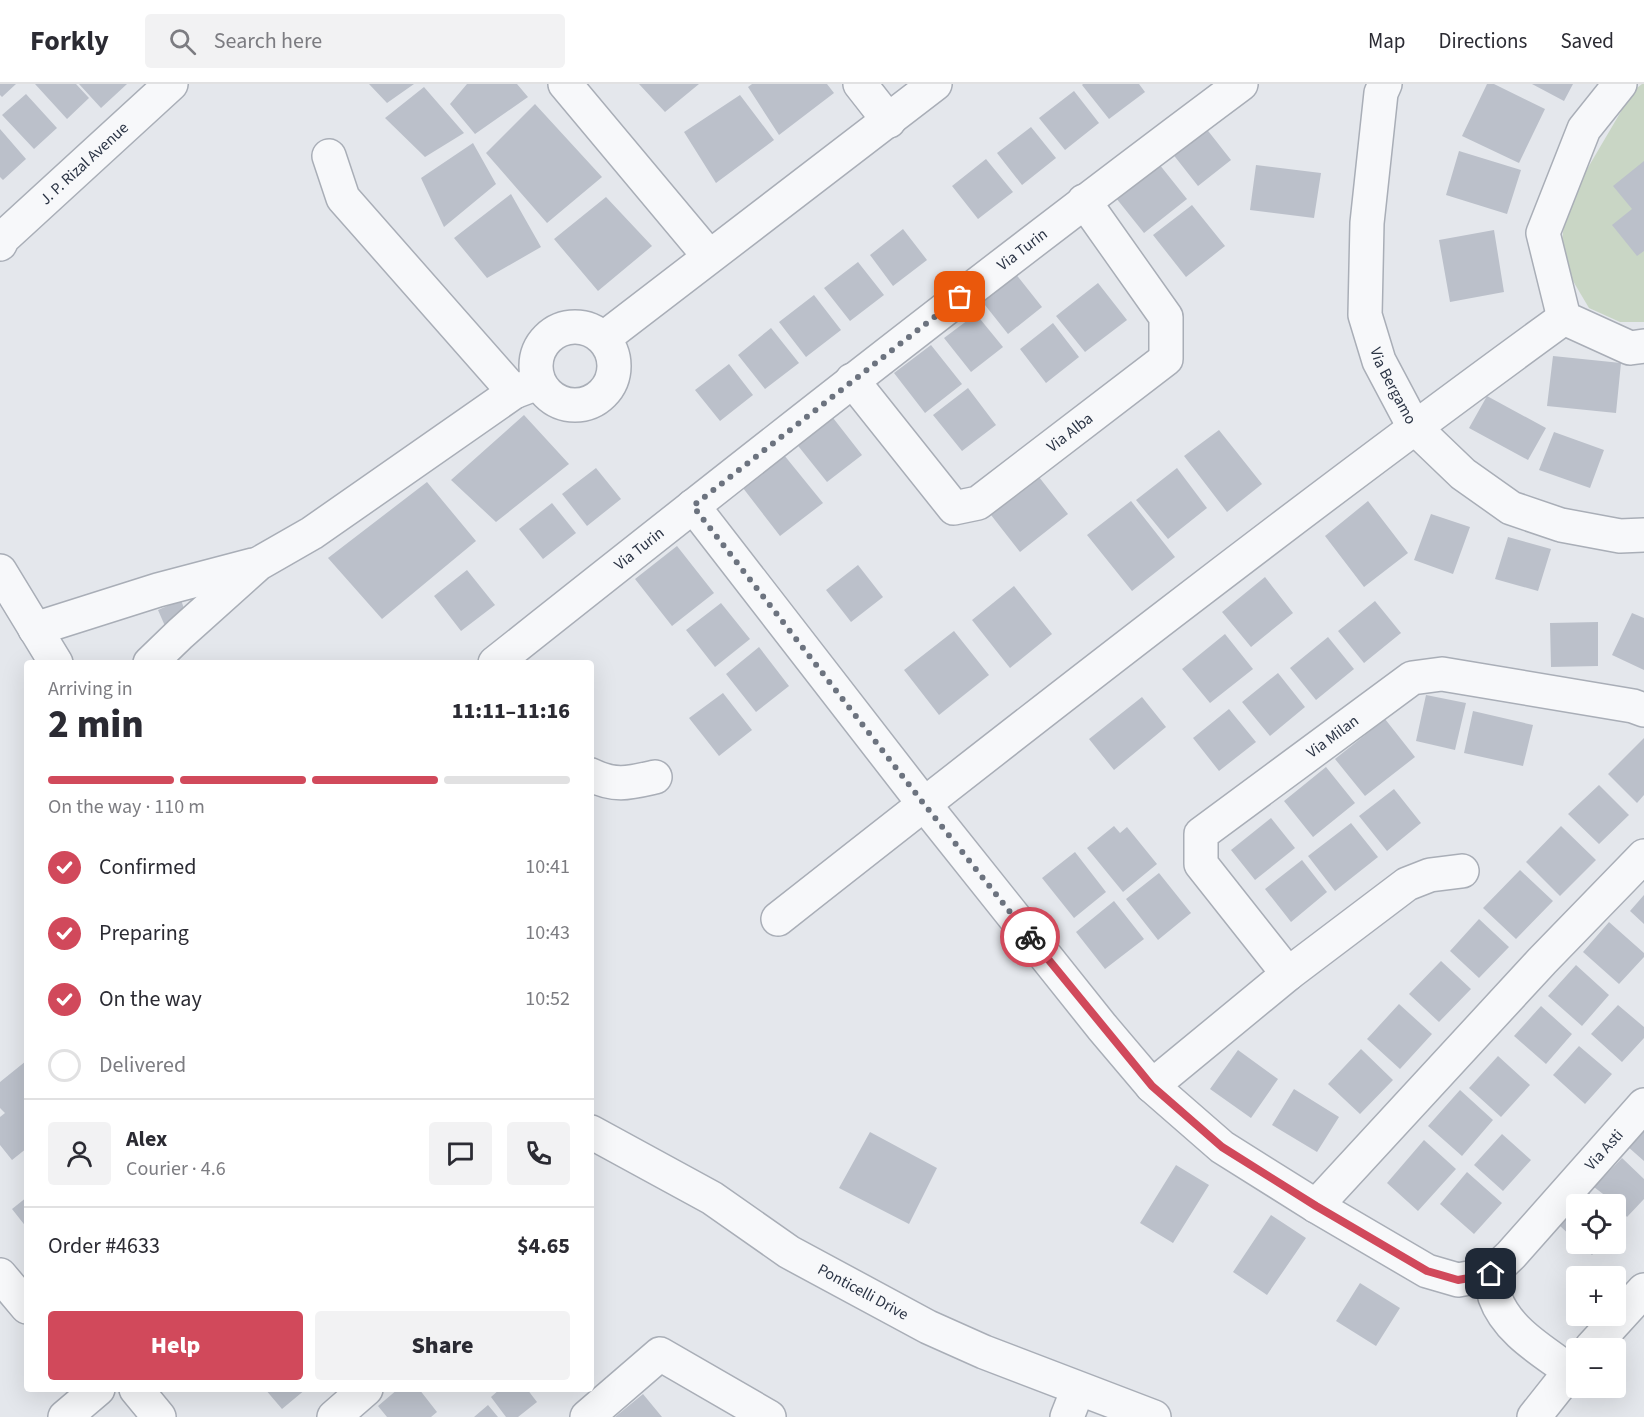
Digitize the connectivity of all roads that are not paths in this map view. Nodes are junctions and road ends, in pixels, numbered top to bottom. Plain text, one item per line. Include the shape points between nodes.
1 (171, 84) edge
2 (565, 84) edge
3 (860, 84) edge
4 (935, 84) edge
5 (1241, 84) edge
6 (1620, 84) edge
7 (1374, 87) edge
8 (889, 121) junction
9 (329, 156) dead end
10 (1084, 201) junction
11 (1, 240) edge
12 (709, 256) junction
13 (1564, 318) junction
14 (603, 338) junction
15 (1644, 346) edge
16 (852, 380) junction
17 (526, 388) junction
18 (1414, 427) junction
19 (693, 506) junction
20 (1644, 535) edge
21 (258, 564) junction
22 (0, 571) edge
23 (35, 629) junction
24 (54, 660) edge
25 (153, 660) edge
26 (499, 660) edge
27 (1644, 710) edge
28 (594, 776) edge
29 (655, 777) dead end
30 (924, 804) junction
31 (1644, 856) edge
32 (1462, 871) dead end
33 (778, 919) dead end
34 (1288, 974) junction
35 (1152, 1086) junction
36 (1644, 1105) edge
37 (594, 1134) edge
38 (1316, 1206) junction
39 (1491, 1274) junction
40 (0, 1275) edge
41 (1644, 1290) edge
42 (24, 1303) edge
43 (1600, 1338) edge
44 (1566, 1356) edge
45 (1566, 1377) edge
46 (94, 1392) edge
47 (138, 1392) edge
48 (363, 1392) edge
49 (1072, 1403) edge
50 (1110, 1409) edge
51 (65, 1417) edge
52 (159, 1417) edge
53 (334, 1417) edge
54 (587, 1417) edge
55 (769, 1417) edge
56 (1154, 1417) edge
57 (1534, 1417) edge

1 - 11 street, J. P. Rizal Avenue
2 - 12 street
3 - 8 street
4 - 8 street
5 - 10 street, Via Turin
6 - 13 street via 1584,129 1543,233
7 - 18 street, Via Bergamo via 1365,315 1379,361
8 - 12 street
9 - 17 street via 343,198
10 - 16 street, Via Turin
10 - 16 street, Via Alba via 1166,317 1166,359 978,503 954,508
12 - 14 street
13 - 15 street via 1630,348
13 - 18 street
14 - 17 street via 588,328 570,327 552,333 540,347
14 - 17 street via 612,353 614,370 609,387 597,399 581,406 564,405
16 - 19 street, Via Turin
17 - 21 street via 312,533
18 - 20 street, Via Bergamo via 1462,474 1511,508 1561,525 1620,536
18 - 30 street
19 - 26 street, Via Turin
19 - 30 street
21 - 23 street via 158,590
21 - 25 street
22 - 23 street
23 - 24 street
27 - 34 street, Via Milan via 1442,674 1412,678 1201,834 1201,864
28 - 29 street via 608,783
30 - 33 street
30 - 35 street
31 - 38 street
32 - 34 street via 1430,875 1407,884
34 - 35 street
35 - 38 street via 1222,1147
36 - 39 street, Via Asti
37 - 49 street, Ponticelli Drive via 712,1198 789,1252
38 - 39 street via 1427,1271 1458,1280
39 - 44 street via 1495,1298 1510,1323 1532,1343
40 - 42 street
41 - 43 street
45 - 57 street
46 - 51 street
47 - 52 street
48 - 53 street
49 - 50 street, Ponticelli Drive
50 - 56 street, Ponticelli Drive
54 - 55 street via 660,1354

